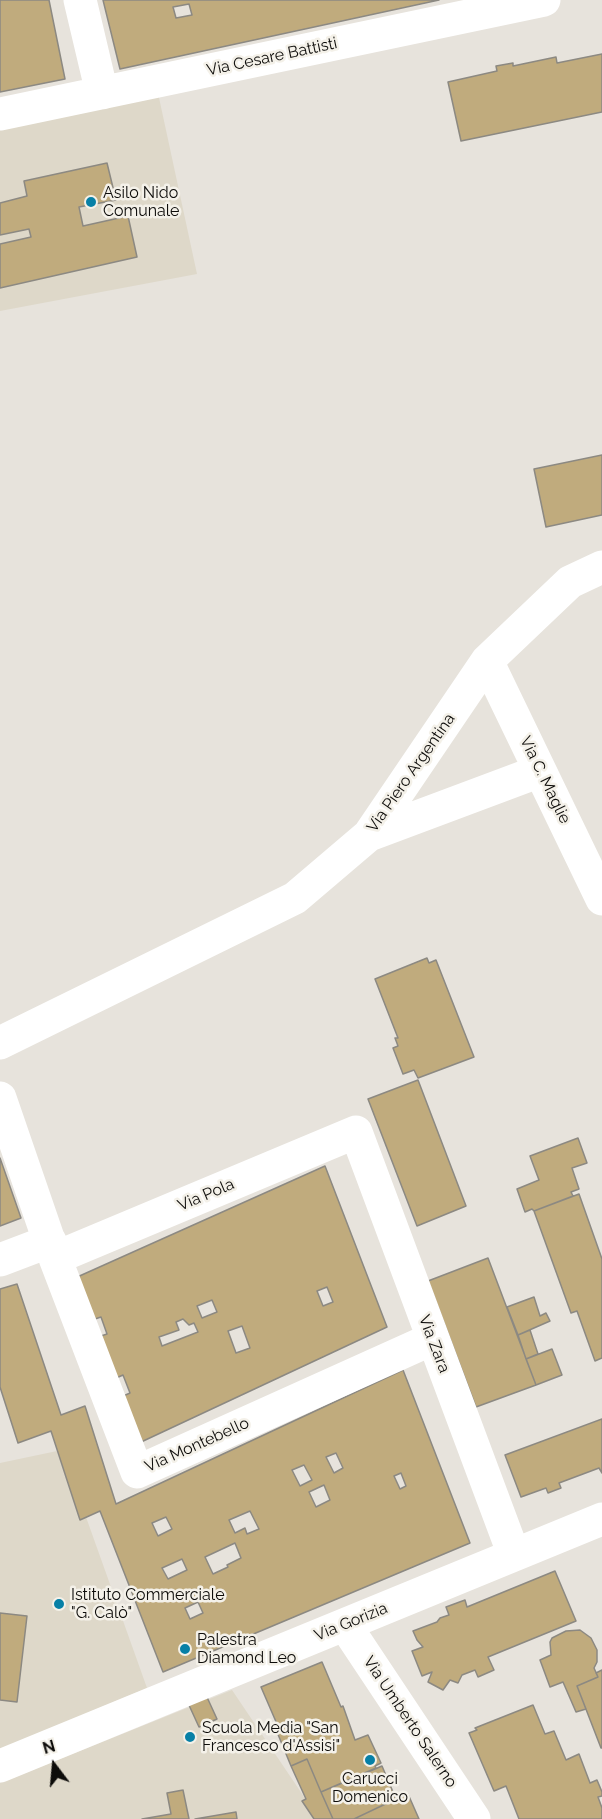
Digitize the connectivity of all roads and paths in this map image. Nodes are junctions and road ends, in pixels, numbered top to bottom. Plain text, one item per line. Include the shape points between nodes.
1 (80, 0) edge
2 (544, 0) edge
3 (102, 93) junction
4 (0, 114) edge
5 (602, 567) edge
6 (488, 661) junction
7 (540, 771) junction
8 (369, 835) junction
9 (602, 899) edge
10 (0, 1043) edge
11 (0, 1098) edge
12 (356, 1132) joint
13 (52, 1250) junction
14 (0, 1260) edge
15 (432, 1339) junction
16 (602, 1519) edge
17 (514, 1556) junction
18 (345, 1625) junction
19 (0, 1766) edge
20 (474, 1819) edge

1 - 3 street
2 - 3 street, Via Cesare Battisti
3 - 4 street, Via Cesare Battisti
5 - 6 street, Via Piero Argentina via 570,582
6 - 7 street, Via C. Maglie
6 - 8 street, Via Piero Argentina
7 - 8 street
7 - 9 street, Via C. Maglie
8 - 10 street, Via Piero Argentina via 295,898
11 - 13 street
12 - 13 street, Via Pola
12 - 15 street, Via Zara
13 - 14 street, Via Pola
13 - 15 street, Via Montebello via 137,1472
15 - 17 street, Via Zara
16 - 17 street, Via Gorizia
17 - 18 street, Via Gorizia
18 - 19 street, Via Gorizia
18 - 20 street, Via Umberto Salerno

